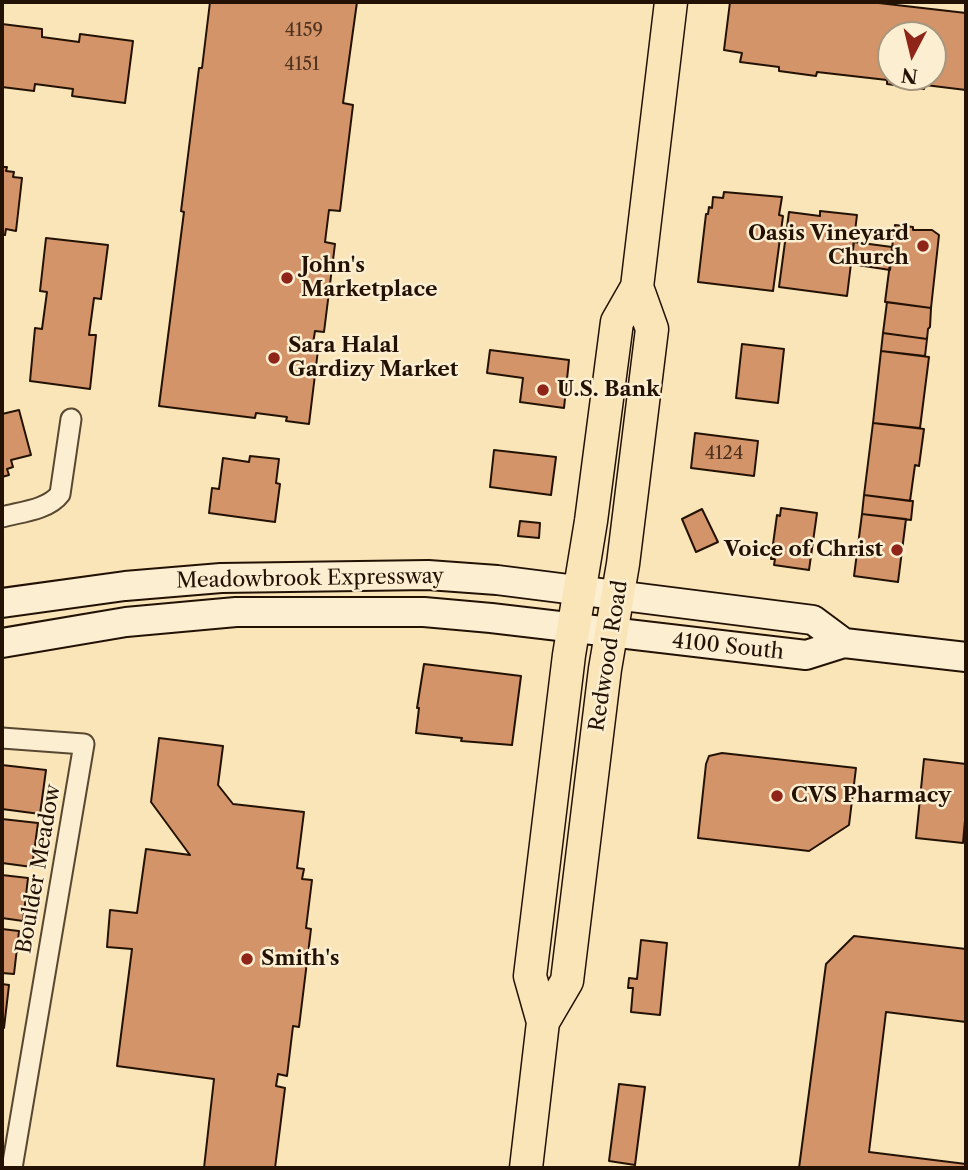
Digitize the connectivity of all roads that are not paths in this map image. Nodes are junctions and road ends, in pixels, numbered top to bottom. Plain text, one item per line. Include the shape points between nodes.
1 (671, 2) edge
2 (637, 287) junction
3 (71, 419) dead end
4 (2, 517) edge
5 (124, 586) junction
6 (581, 590) junction
7 (618, 595) junction
8 (2, 603) edge
9 (575, 629) junction
10 (611, 633) junction
11 (4, 642) edge
12 (844, 643) junction
13 (966, 657) edge
14 (2, 738) edge
15 (544, 1022) junction
16 (12, 1168) edge
17 (526, 1168) edge

1 - 2 main road, Redwood Road
2 - 6 main road, Redwood Road via 617,322
2 - 7 main road, Redwood Road via 652,329
3 - 4 street via 60,494 43,506
5 - 6 main road, Meadowbrook Expressway via 242,577 428,575
5 - 8 main road, Meadowbrook Expressway
5 - 11 main road via 118,604 51,618
6 - 7 main road, Meadowbrook Expressway
6 - 9 main road, Redwood Road
7 - 10 main road, Redwood Road
7 - 12 main road, 4100 South via 814,620
9 - 10 main road, Meadowbrook Expressway
9 - 11 main road, Meadowbrook Expressway via 424,612 236,612 126,622
9 - 15 main road, Redwood Road via 530,976
10 - 12 main road, 4100 South via 806,655
10 - 15 main road, Redwood Road via 567,981
12 - 13 main road, 4100 South
14 - 16 street, Boulder Meadow via 84,744
15 - 17 main road, Redwood Road

